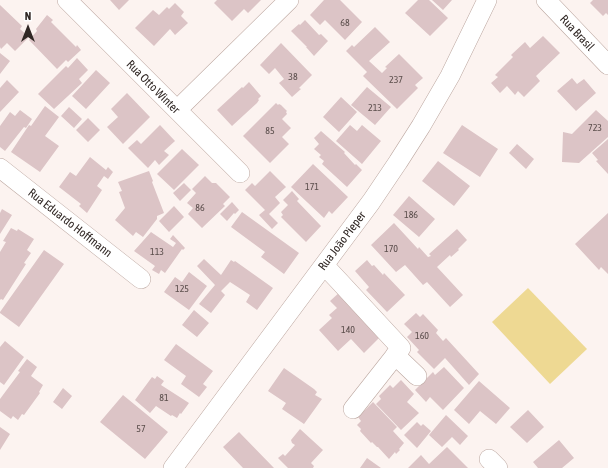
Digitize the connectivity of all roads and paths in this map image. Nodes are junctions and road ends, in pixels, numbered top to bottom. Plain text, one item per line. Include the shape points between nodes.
1 (67, 0) edge
2 (289, 0) edge
3 (487, 0) edge
4 (546, 0) edge
5 (608, 65) edge
6 (177, 110) junction
7 (0, 168) edge
8 (240, 173) dead end
9 (324, 265) junction
10 (141, 279) dead end
11 (395, 355) junction
12 (417, 376) dead end
13 (353, 409) dead end
14 (173, 468) edge

1 - 6 street, Rua Otto Winter
2 - 6 street
3 - 9 street, Rua João Pieper via 450,76 421,126 371,202
4 - 5 street, Rua Brasil
6 - 8 street, Rua Otto Winter
7 - 10 street, Rua Eduardo Hoffmann
9 - 11 street via 401,348
9 - 14 street, Rua João Pieper
11 - 12 street
11 - 13 street

